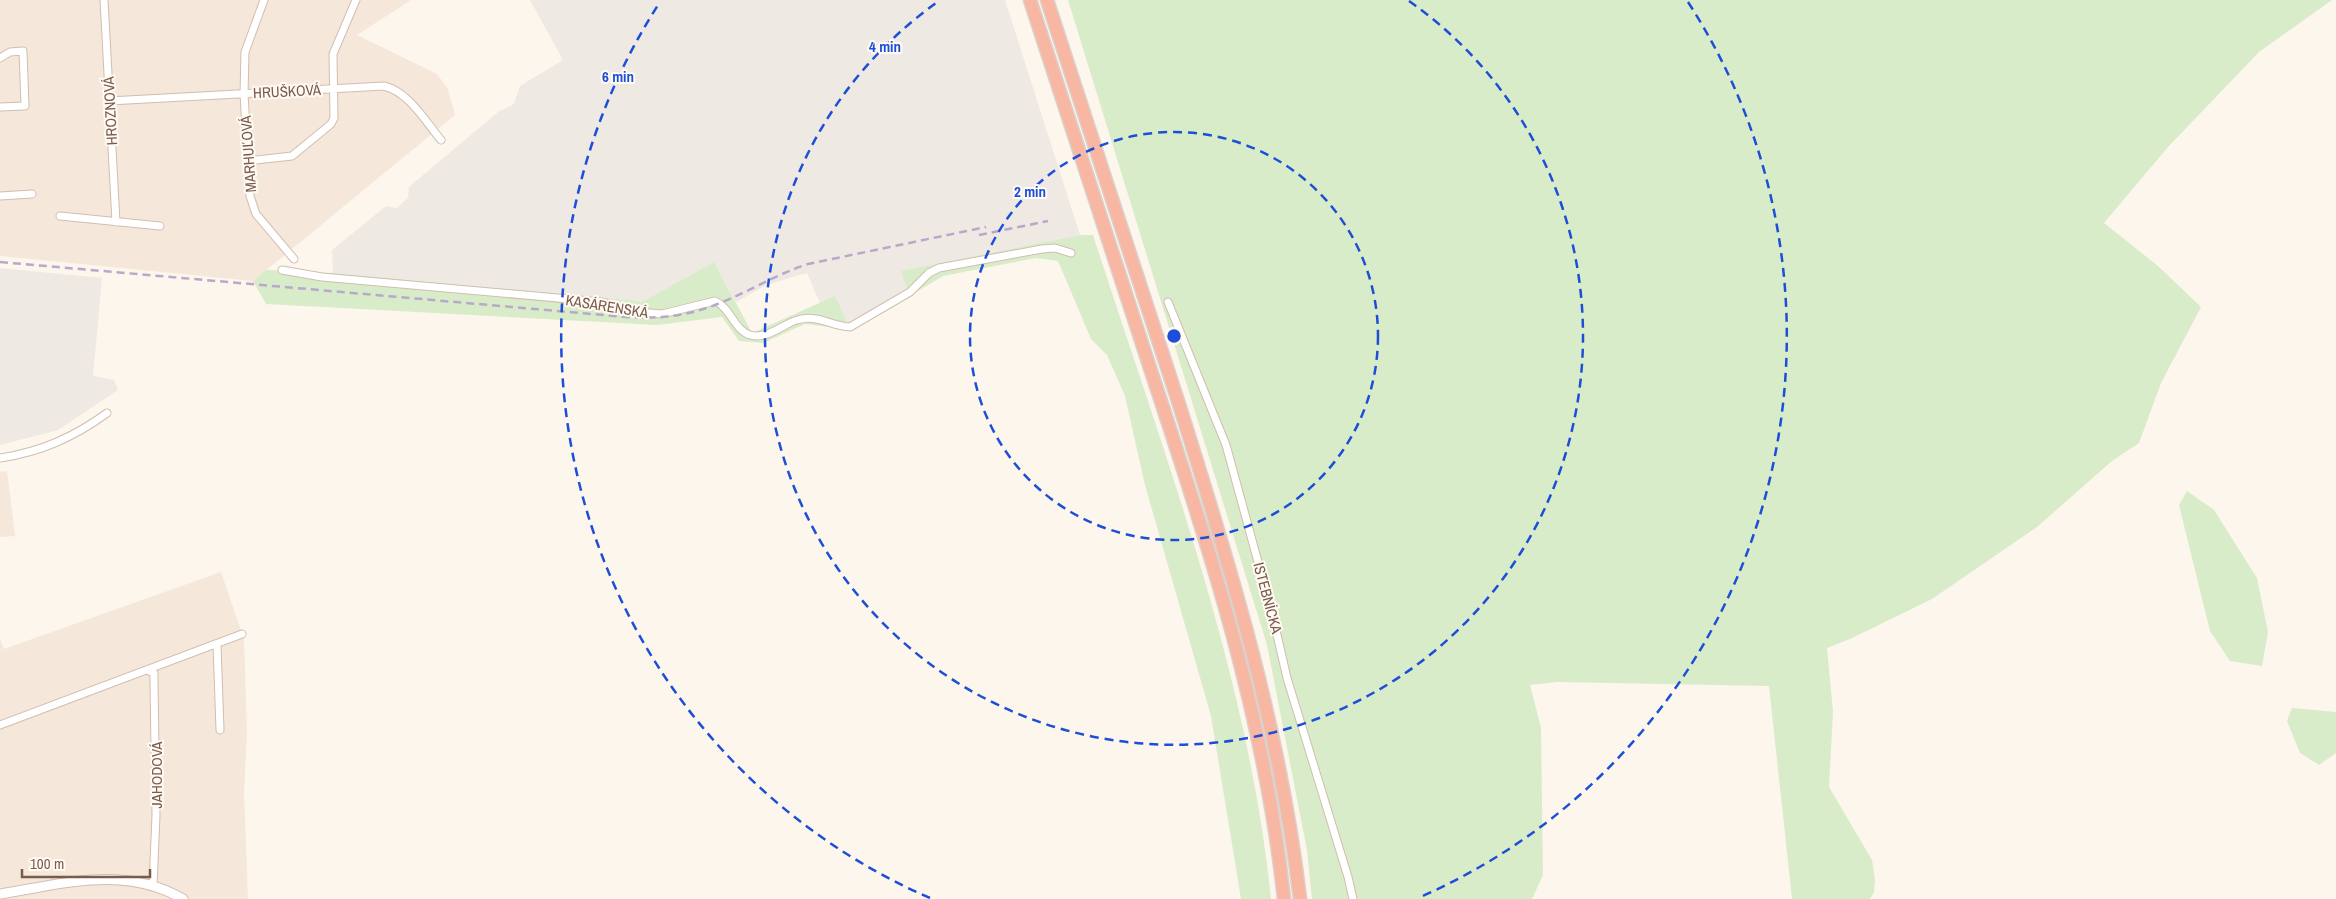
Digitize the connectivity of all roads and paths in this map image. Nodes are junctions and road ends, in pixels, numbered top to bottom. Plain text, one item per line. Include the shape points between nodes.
1 (104, 0) edge
2 (264, 0) edge
3 (356, 0) edge
4 (1030, 0) edge
5 (1047, 0) edge
6 (0, 58) edge
7 (332, 88) junction
8 (244, 94) junction
9 (109, 101) junction
10 (0, 107) edge
11 (441, 140) dead end
12 (248, 161) junction
13 (32, 194) dead end
14 (0, 196) edge
15 (60, 216) dead end
16 (116, 222) junction
17 (160, 226) dead end
18 (1071, 252) dead end
19 (294, 259) dead end
20 (282, 270) dead end
21 (1168, 302) dead end
22 (107, 412) dead end
23 (0, 458) edge
24 (242, 634) dead end
25 (217, 644) junction
26 (147, 670) junction
27 (0, 725) edge
28 (220, 730) dead end
29 (153, 886) junction
30 (0, 894) edge
31 (183, 899) edge
32 (1284, 899) edge
33 (1300, 899) edge
34 (1353, 899) edge

1 - 9 street, HROZNOVÁ
2 - 8 street, MARHUĽOVÁ via 245,52
3 - 7 street via 333,54
4 - 32 highway via 1227,613 1262,762
5 - 33 highway via 1202,476 1247,627 1278,761
6 - 10 street via 10,52 22,51 25,106
7 - 8 street, HRUŠKOVÁ
7 - 11 street, HRUŠKOVÁ via 394,88 403,94
7 - 12 street via 334,118 331,124 292,156
8 - 9 street, HRUŠKOVÁ
8 - 12 street, MARHUĽOVÁ
9 - 16 street, HROZNOVÁ
12 - 19 street, MARHUĽOVÁ via 250,196 256,214
13 - 14 street
15 - 16 street
16 - 17 street
18 - 20 street, KASÁRENSKÁ via 1042,249 939,268 929,273 910,292 850,327 809,318 753,336 742,331 715,301 662,314 646,314 602,302 322,277
21 - 34 street, ISTEBNÍCKA via 1226,445 1275,622 1286,678
22 - 23 street via 64,440 43,449
24 - 25 street
25 - 26 street
25 - 28 street
26 - 27 street
26 - 29 street, JAHODOVÁ via 154,673 156,822
29 - 30 street via 93,878
29 - 31 street

